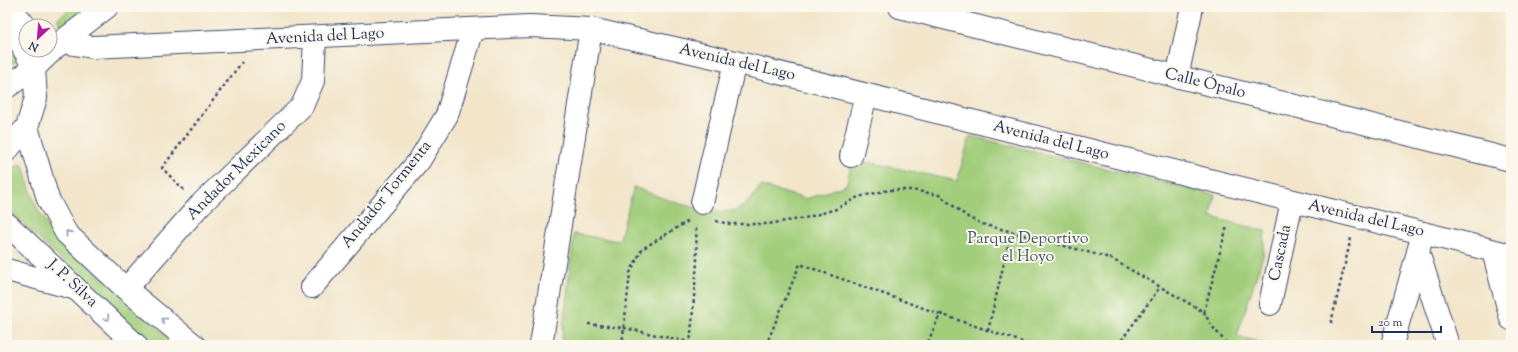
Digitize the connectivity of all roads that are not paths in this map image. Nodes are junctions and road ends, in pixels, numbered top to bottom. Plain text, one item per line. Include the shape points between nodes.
1 (107, 7) edge
2 (900, 7) edge
3 (1192, 7) edge
4 (14, 18) edge
5 (474, 29) junction
6 (591, 29) junction
7 (315, 38) junction
8 (58, 39) edge
9 (58, 41) edge
10 (42, 58) edge
11 (735, 62) junction
12 (34, 68) junction
13 (1177, 77) junction
14 (7, 87) edge
15 (866, 95) junction
16 (27, 127) junction
17 (7, 150) edge
18 (851, 156) dead end
19 (1511, 160) edge
20 (1292, 202) junction
21 (699, 210) road end
22 (7, 224) edge
23 (1421, 242) junction
24 (1502, 253) edge
25 (8, 275) edge
26 (312, 287) dead end
27 (76, 288) junction
28 (126, 289) junction
29 (1270, 304) dead end
30 (1511, 319) edge
31 (136, 345) edge
32 (194, 345) edge
33 (541, 345) edge
34 (1392, 345) edge
35 (1448, 345) edge

1 - 8 street
2 - 13 street, Calle Ópalo
3 - 13 street
4 - 12 street via 17,37
5 - 6 street, Avenida del Lago via 530,26
5 - 7 street, Avenida del Lago
5 - 26 street, Andador Tormenta via 447,115 419,161
6 - 11 street, Avenida del Lago
6 - 33 street
7 - 9 street, Avenida del Lago via 93,47
7 - 28 street, Andador Mexicano via 313,81 302,106 200,205
10 - 12 street
11 - 15 street, Avenida del Lago
11 - 21 street
12 - 14 street
12 - 16 street via 36,98
13 - 19 street, Calle Ópalo
15 - 18 street
15 - 20 street, Avenida del Lago
16 - 17 street
28 -> 16 street via 66,233 48,199
20 - 23 street, Avenida del Lago via 1356,217
20 - 29 street, Cascada
22 - 27 street, J. P. Silva
23 - 24 street, Avenida del Lago
23 - 34 street
23 - 35 street
24 - 30 street
25 - 27 street
27 -> 31 street, J. P. Silva
32 -> 28 street

